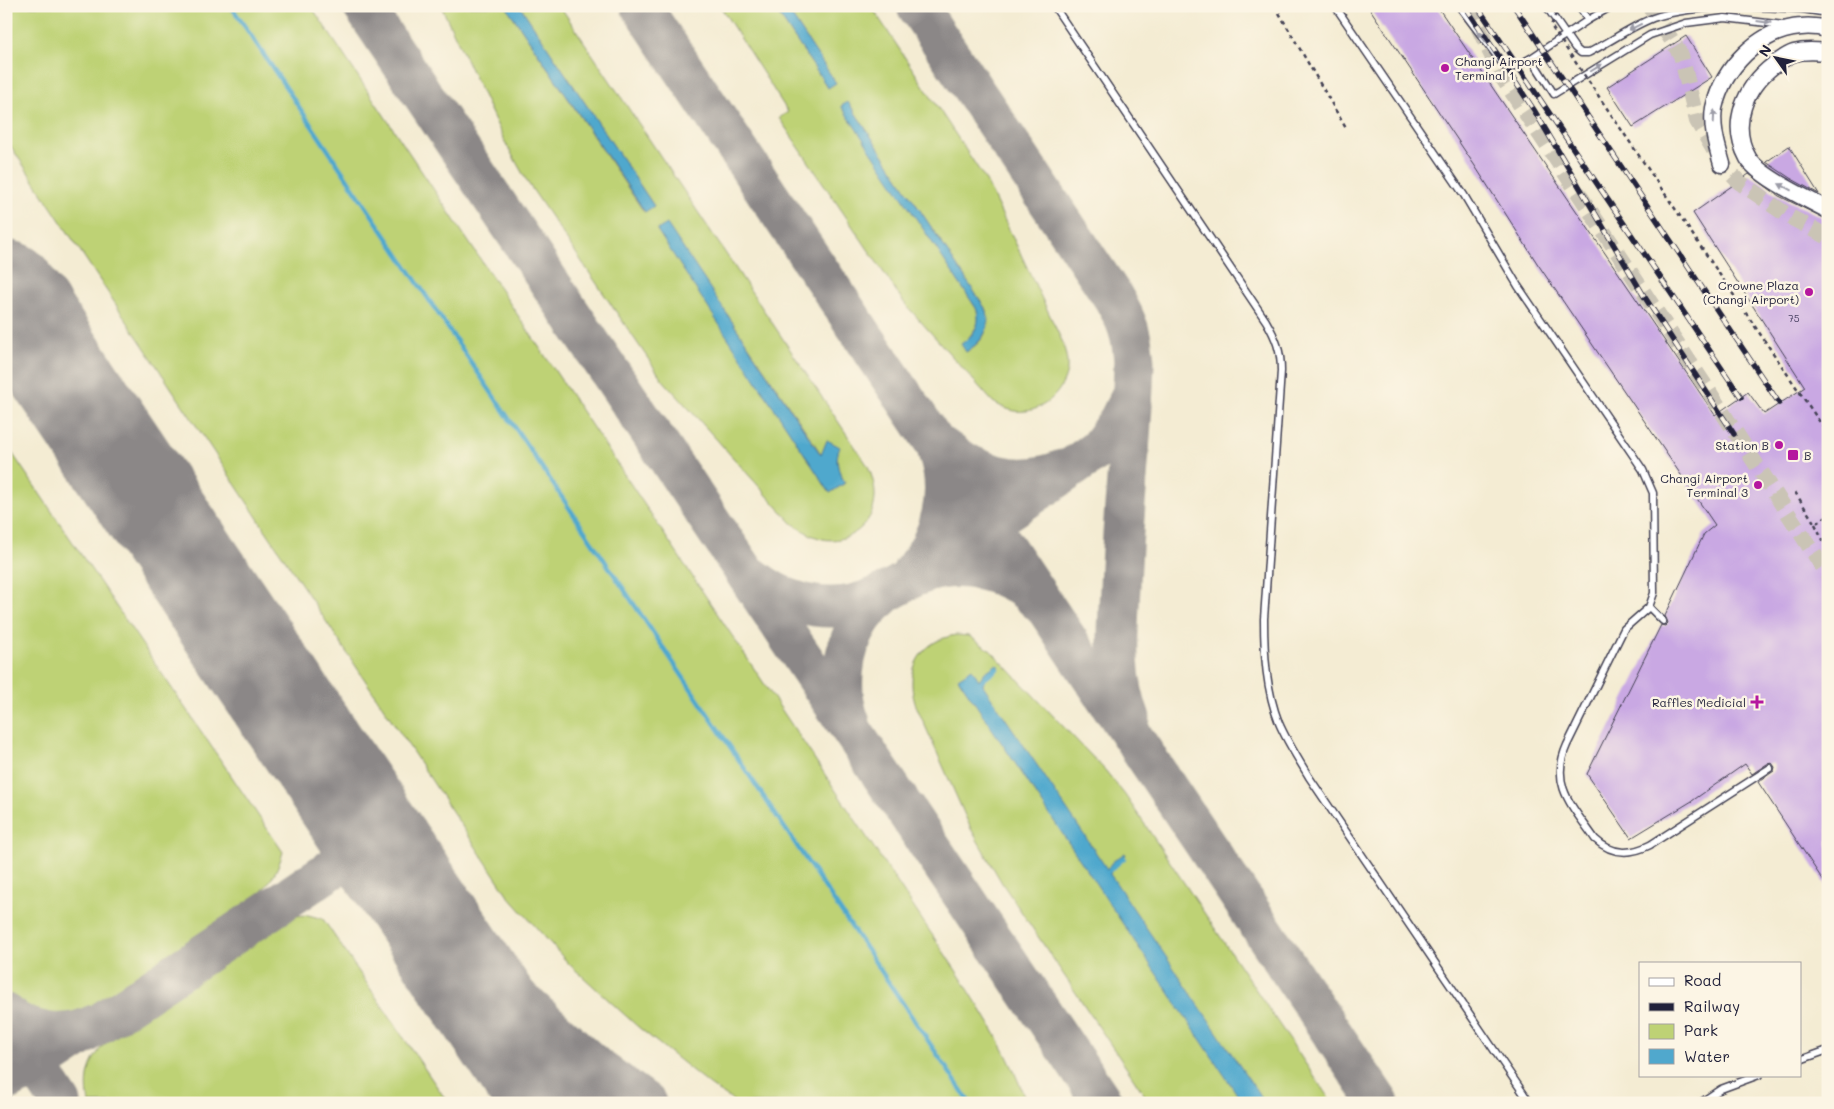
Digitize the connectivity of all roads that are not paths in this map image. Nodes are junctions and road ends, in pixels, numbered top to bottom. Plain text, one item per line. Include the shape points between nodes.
1 (1054, 6) edge
2 (1335, 6) edge
3 (1459, 6) edge
4 (1546, 6) edge
5 (1579, 6) edge
6 (1612, 6) edge
7 (1733, 6) edge
8 (1738, 6) edge
9 (1828, 13) edge
10 (1588, 20) junction
11 (1800, 26) junction
12 (1828, 28) edge
13 (1565, 35) junction
14 (1828, 52) edge
15 (1531, 58) junction
16 (1722, 164) dead end
17 (1828, 210) edge
18 (1650, 607) junction
19 (1663, 621) dead end
20 (1770, 768) dead end
21 (1828, 1050) edge
22 (1802, 1059) edge
23 (1756, 1076) edge
24 (6, 1097) edge
25 (8, 1103) edge
26 (1530, 1103) edge
27 (1700, 1103) edge

1 - 26 lane via 1279,345 1281,371 1264,619 1267,675 1279,722 1309,777
2 - 18 lane via 1464,195 1518,286 1643,470 1653,493 1654,593
15 -> 3 lane via 1515,67 1505,67
4 - 13 lane
5 - 10 lane
6 - 10 lane
7 -> 13 lane via 1690,9 1654,18 1588,53 1581,53
8 - 9 lane
10 - 13 lane
11 - 12 main road
15 -> 11 lane via 1554,94 1650,35 1686,23 1725,18
16 -> 11 main road via 1715,140 1714,108 1726,78 1734,65 1758,43
13 - 15 lane
17 -> 14 main road via 1773,180 1749,160 1740,130 1745,98 1765,72 1793,53
18 - 19 lane
18 - 20 lane via 1624,629 1563,754 1560,772 1563,790 1595,839 1612,851 1637,852
21 - 22 lane
23 - 27 lane via 1721,1089
24 - 25 lane

